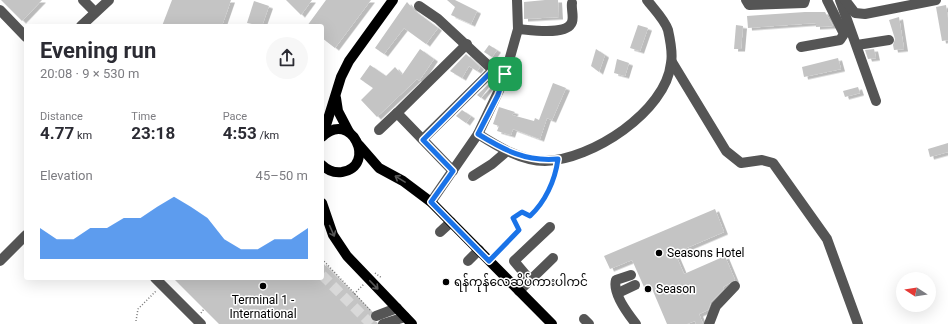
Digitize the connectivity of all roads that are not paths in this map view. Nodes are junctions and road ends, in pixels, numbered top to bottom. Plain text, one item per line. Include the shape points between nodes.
1 (83, 0) edge
2 (109, 0) edge
3 (393, 0) edge
4 (516, 0) edge
5 (647, 0) edge
6 (746, 0) edge
7 (805, 0) edge
8 (828, 0) edge
9 (840, 0) edge
10 (845, 0) edge
11 (936, 0) edge
12 (572, 3) dead end
13 (419, 6) dead end
14 (0, 10) edge
15 (95, 12) junction
16 (83, 24) edge
17 (518, 28) junction
18 (24, 35) edge
19 (889, 40) dead end
20 (467, 44) junction
21 (857, 46) junction
22 (801, 47) dead end
23 (672, 62) junction
24 (493, 70) junction
25 (505, 74) junction
26 (336, 94) junction
27 (876, 101) dead end
28 (397, 113) junction
29 (324, 130) edge
30 (379, 130) dead end
31 (349, 132) junction
32 (478, 134) junction
33 (324, 135) edge
34 (423, 140) junction
35 (359, 145) junction
36 (506, 152) junction
37 (324, 169) edge
38 (453, 171) junction
39 (473, 176) dead end
40 (431, 202) junction
41 (324, 209) edge
42 (451, 222) junction
43 (550, 227) dead end
44 (440, 232) dead end
45 (24, 237) edge
46 (479, 250) junction
47 (553, 258) dead end
48 (0, 261) edge
49 (468, 261) dead end
50 (631, 275) dead end
51 (156, 280) edge
52 (530, 280) junction
53 (635, 285) dead end
54 (735, 286) dead end
55 (519, 291) junction
56 (618, 293) junction
57 (397, 308) junction
58 (408, 320) edge
59 (200, 324) edge
60 (384, 324) edge
61 (552, 324) edge
62 (636, 324) edge
63 (708, 324) edge
64 (858, 324) edge

1 - 15 street
2 - 15 street
3 - 26 main road via 349,61
4 - 17 street
5 - 23 street via 668,28
6 - 7 street via 749,5 804,3
8 - 22 street via 844,34 840,40
9 - 21 street
10 - 11 street via 855,13 865,14
12 - 17 street via 573,19 567,28 532,31
13 - 20 street via 438,18
14 - 18 street
15 - 16 street
17 - 25 street
19 - 21 street
20 - 24 street
20 - 28 street
21 - 27 street
23 - 36 street via 668,77 644,114 596,146 570,157 543,161
23 - 64 street via 726,151 741,163 762,160 773,163 795,192 827,238
24 - 25 street
24 - 34 street
25 - 32 street via 498,95
26 - 29 main road
26 - 31 main road via 338,111
28 - 30 street
28 - 34 street
31 - 33 main road via 335,129
31 - 35 main road
32 - 36 street
32 - 38 street
34 - 38 street
35 - 37 main road via 358,158 350,169 337,172
40 -> 35 main road via 403,181 379,168
36 - 39 street
38 - 40 street
40 - 42 main road
41 -> 57 main road via 334,236 347,256
42 - 44 street
42 - 46 main road
43 - 52 street via 514,261
45 - 48 street
46 - 49 street
46 - 55 main road
47 - 52 street
50 - 56 street via 616,281
51 - 59 street
52 - 55 street
53 - 56 street
54 - 63 street via 716,306
55 - 61 main road
56 - 62 street
57 - 58 main road
57 - 60 street via 373,313
58 - 60 street

